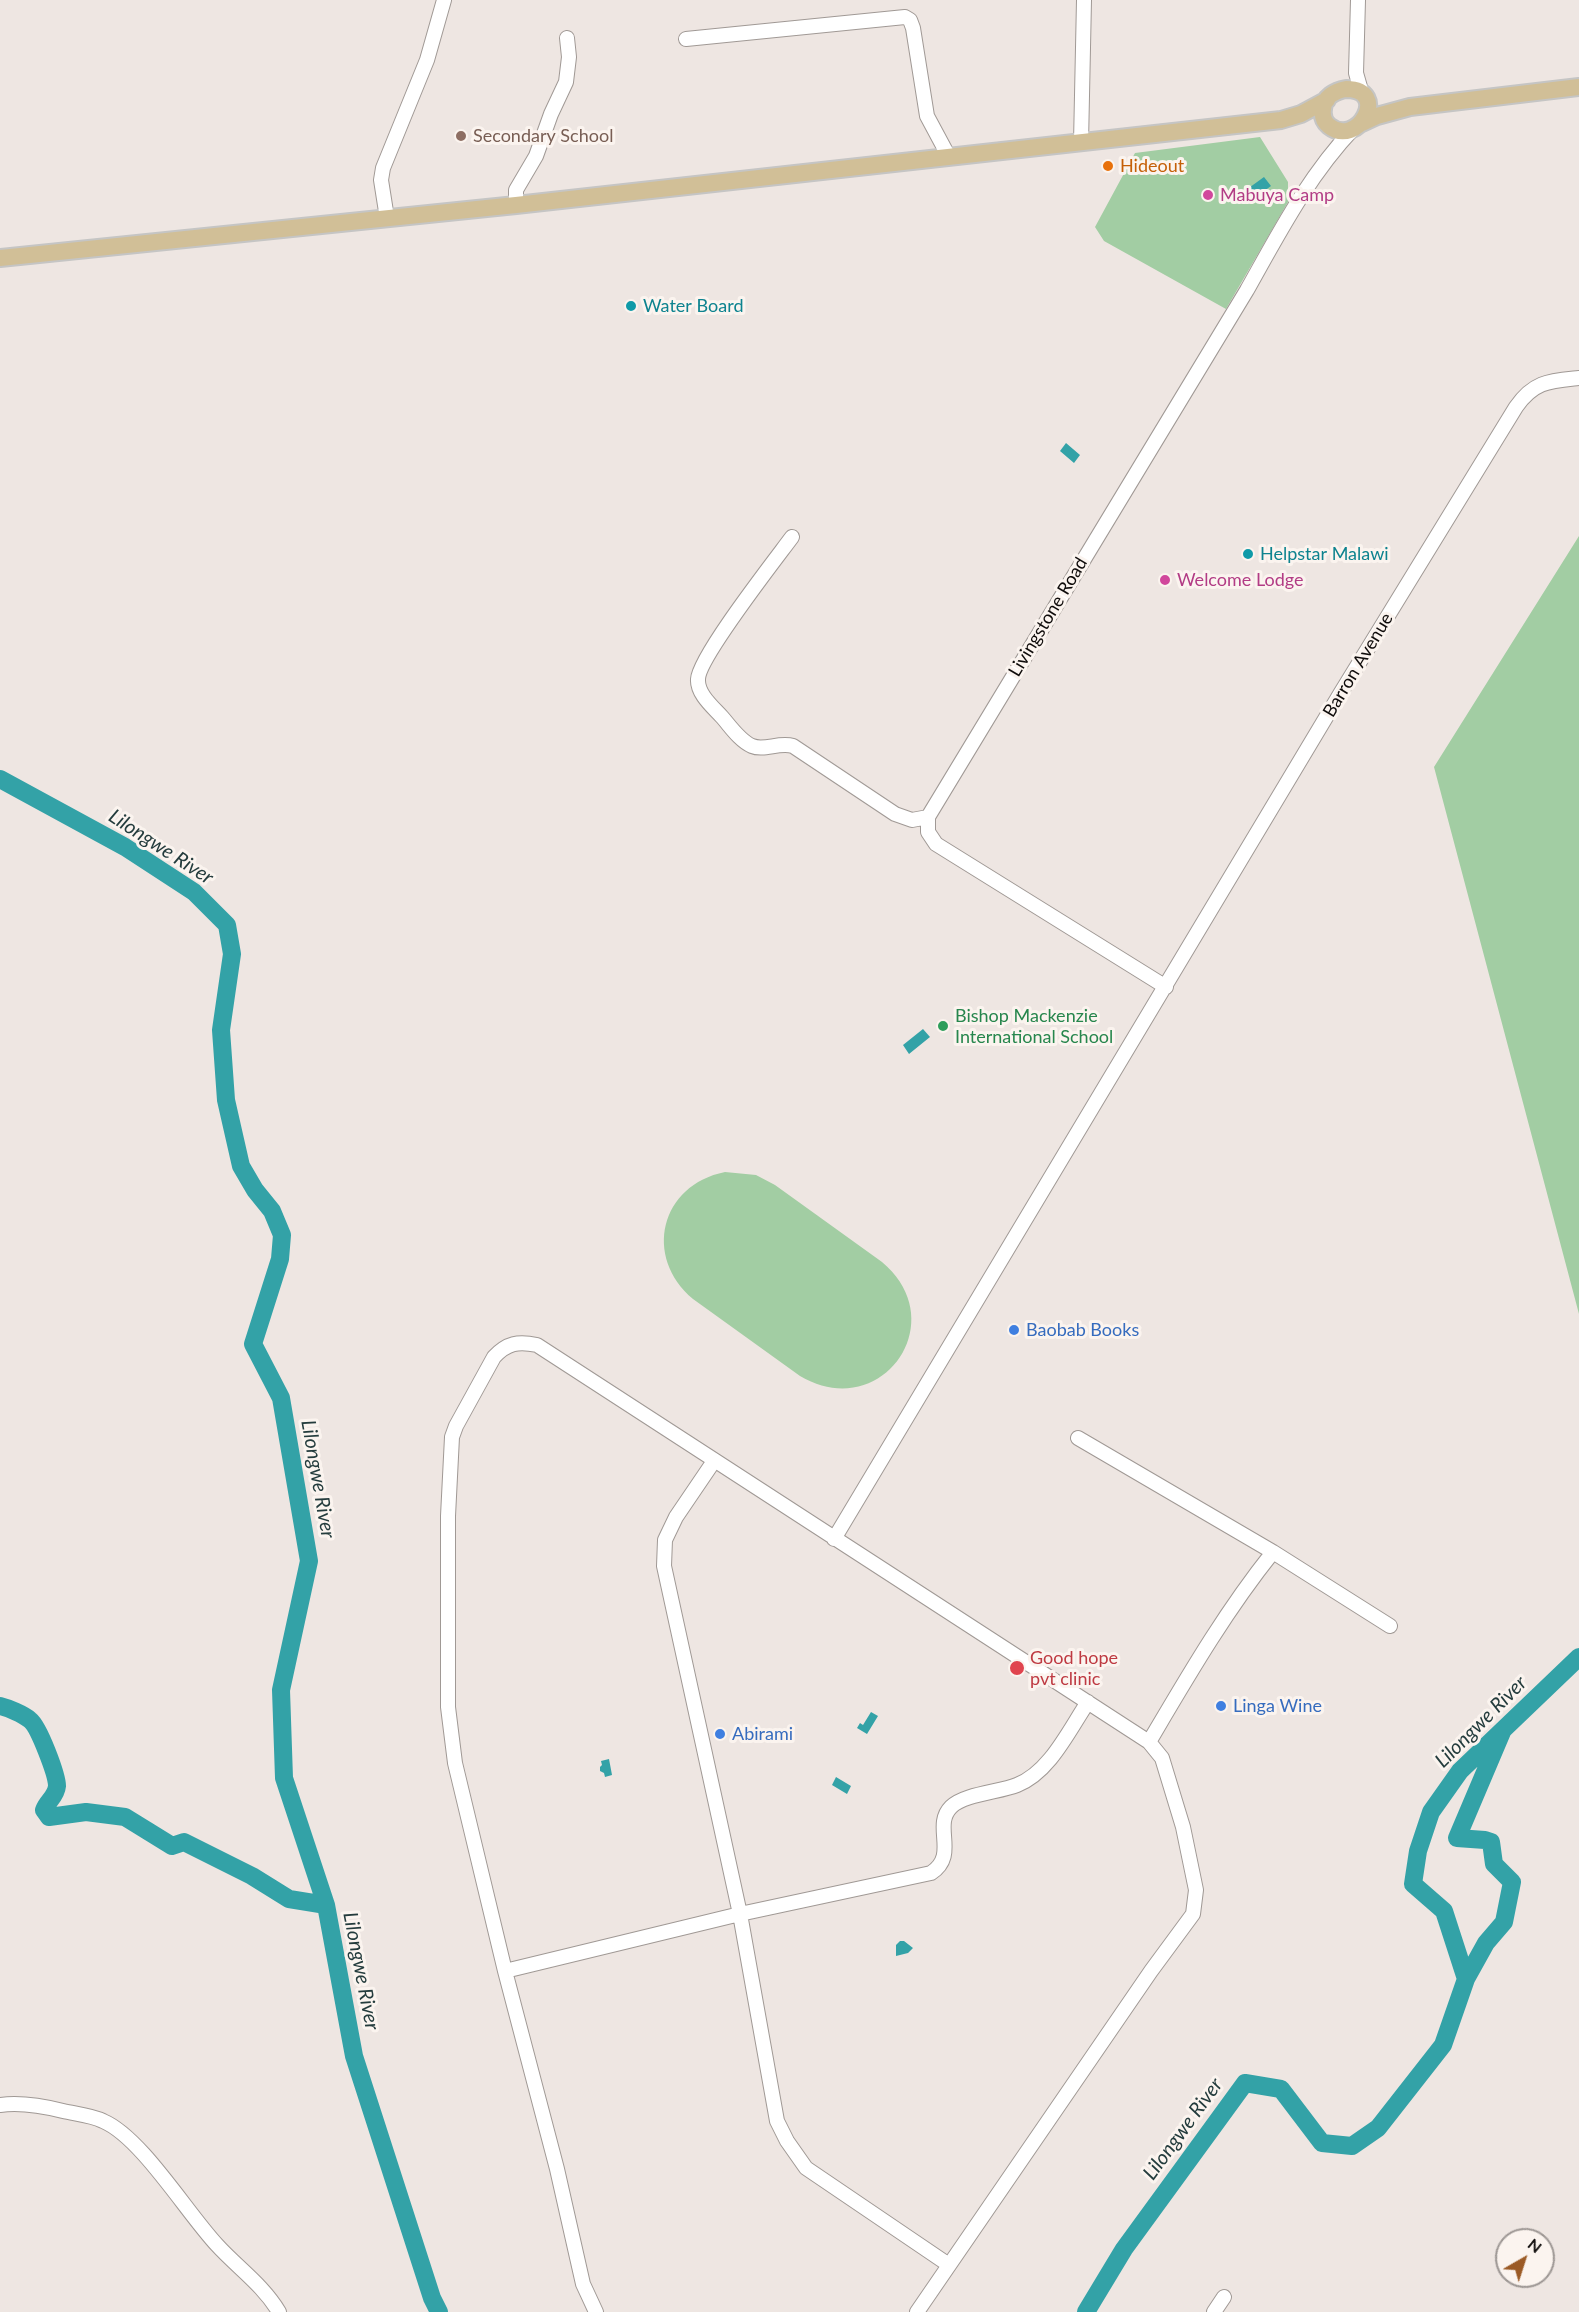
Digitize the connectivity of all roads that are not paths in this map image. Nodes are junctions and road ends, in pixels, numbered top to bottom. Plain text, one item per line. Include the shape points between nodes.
1 (444, 0) edge
2 (1084, 0) edge
3 (1358, 0) edge
4 (567, 38) dead end
5 (686, 39) dead end
6 (1356, 56) junction
7 (1579, 87) edge
8 (1362, 94) junction
9 (1332, 95) junction
10 (1410, 106) junction
11 (1281, 120) junction
12 (1358, 125) junction
13 (1329, 126) junction
14 (1081, 143) junction
15 (949, 157) junction
16 (1325, 160) junction
17 (516, 205) junction
18 (387, 218) junction
19 (0, 258) edge
20 (1579, 378) edge
21 (792, 537) dead end
22 (928, 817) junction
23 (1166, 987) junction
24 (1078, 1438) dead end
25 (714, 1461) junction
26 (834, 1539) junction
27 (1273, 1552) junction
28 (1390, 1626) dead end
29 (1088, 1702) junction
30 (1149, 1742) junction
31 (740, 1914) junction
32 (505, 1971) junction
33 (0, 2105) edge
34 (949, 2265) junction
35 (1224, 2296) dead end
36 (279, 2312) edge
37 (596, 2312) edge
38 (917, 2312) edge
39 (1214, 2312) edge

1 - 18 street via 427,60 383,168
2 - 14 street
3 - 6 street
4 - 17 street via 566,82 536,156 516,190
5 - 15 street via 905,17 913,27 927,116
6 - 8 street
6 - 9 street
7 - 10 main road
8 - 9 main road via 1351,89
8 - 10 main road
8 - 12 main road via 1369,108
9 - 11 main road via 1308,111
9 - 13 main road via 1323,108
10 - 12 main road
11 - 13 main road
11 - 14 main road
12 - 13 main road via 1340,130
12 - 16 street, Livingstone Road
13 - 16 street, Livingstone Road
14 - 15 main road
15 - 17 main road
16 - 22 street, Livingstone Road
17 - 18 main road
18 - 19 main road
20 - 23 street, Barron Avenue via 1544,383 1524,396
21 - 22 street via 700,670 702,692 750,745 793,747 896,814 912,820
22 - 23 street via 928,832 936,844
23 - 26 street, Barron Avenue
24 - 27 street
25 - 26 street
25 - 31 street via 664,1540 664,1566
25 - 32 street via 537,1345 523,1342 511,1343 494,1357 456,1426 450,1450 448,1505 448,1707 455,1763
26 - 29 street
27 - 28 street
27 - 30 street via 1215,1630
29 - 30 street
29 - 31 street via 1048,1761 1028,1779 963,1800 949,1809 944,1822 945,1855 938,1869
30 - 34 street via 1162,1758 1183,1827 1196,1890 1193,1914
31 - 32 street
31 - 34 street via 777,2121 787,2141 806,2168
32 - 37 street via 560,2179 583,2284
33 - 36 street via 45,2106 113,2126 147,2159 217,2246 256,2281
34 - 38 street
35 - 39 street

